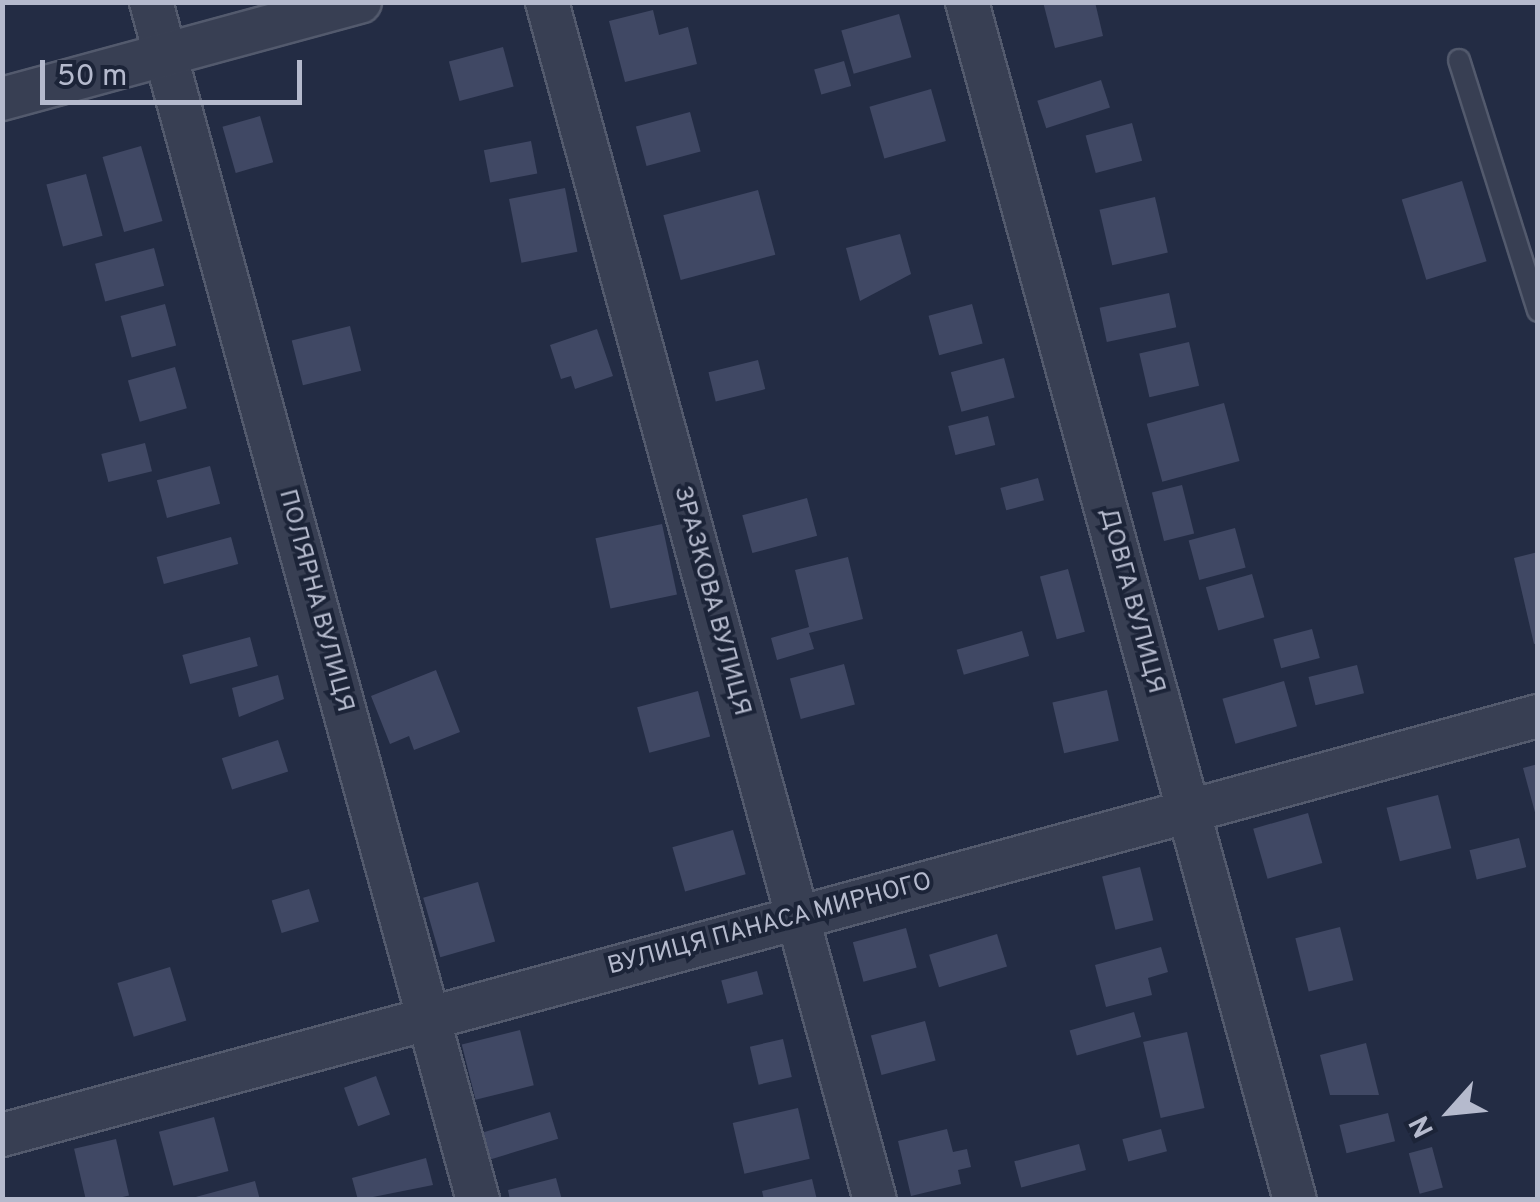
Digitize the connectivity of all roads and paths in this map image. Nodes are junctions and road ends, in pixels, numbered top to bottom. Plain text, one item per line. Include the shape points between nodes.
1 (151, 2) edge
2 (360, 2) edge
3 (547, 2) edge
4 (967, 2) edge
5 (165, 55) junction
6 (1460, 60) dead end
7 (2, 99) edge
8 (1538, 310) edge
9 (1538, 716) edge
10 (1188, 811) junction
11 (798, 918) junction
12 (429, 1018) junction
13 (2, 1135) edge
14 (478, 1200) edge
15 (875, 1200) edge
16 (1294, 1200) edge

1 - 5 street, ПОЛЯРНА ВУЛИЦЯ
2 - 5 street
3 - 11 street, ЗРАЗКОВА ВУЛИЦЯ
4 - 10 street, ДОВГА ВУЛИЦЯ
5 - 7 street
5 - 12 street, ПОЛЯРНА ВУЛИЦЯ
6 - 8 lane
9 - 10 street, ВУЛИЦЯ ПАНАСА МИРНОГО
10 - 11 street, ВУЛИЦЯ ПАНАСА МИРНОГО
10 - 16 street, ДОВГА ВУЛИЦЯ
11 - 12 street, ВУЛИЦЯ ПАНАСА МИРНОГО
11 - 15 street, ЗРАЗКОВА ВУЛИЦЯ
12 - 13 street, ВУЛИЦЯ ПАНАСА МИРНОГО
12 - 14 street, ПОЛЯРНА ВУЛИЦЯ

